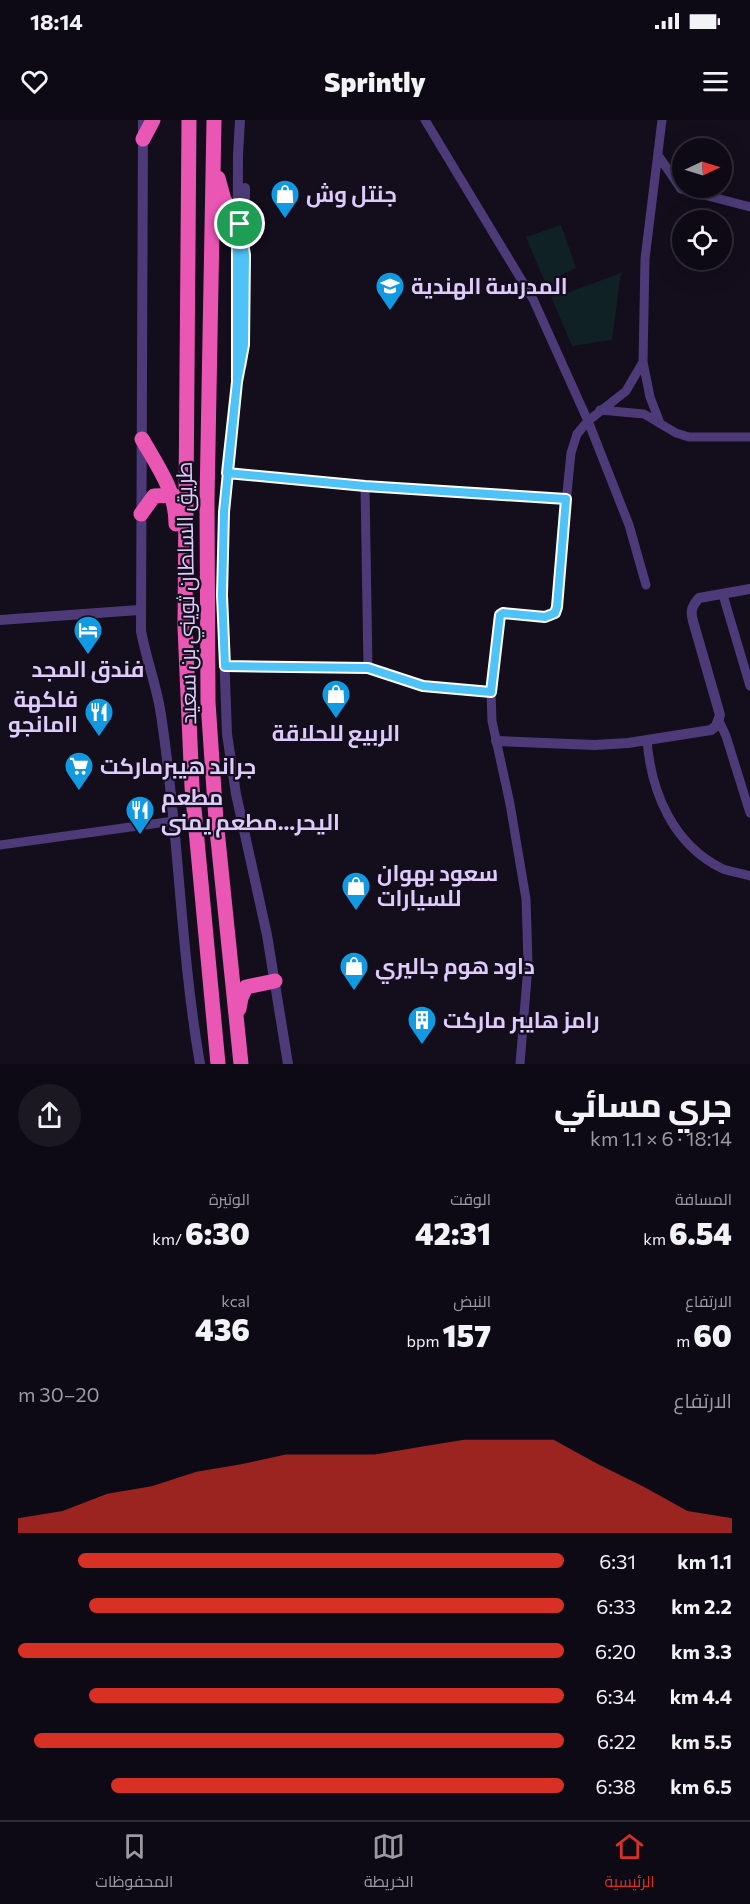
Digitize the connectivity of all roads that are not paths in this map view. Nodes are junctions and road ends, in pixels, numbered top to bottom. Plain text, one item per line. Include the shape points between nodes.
1 (143, 120) edge
2 (153, 120) edge
3 (189, 120) edge
4 (214, 120) edge
5 (240, 120) edge
6 (425, 120) edge
7 (662, 120) edge
8 (240, 134) junction
9 (143, 139) junction
10 (214, 143) junction
11 (658, 155) junction
12 (750, 207) edge
13 (237, 217) junction
14 (245, 255) junction
15 (643, 362) junction
16 (237, 382) junction
17 (600, 410) junction
18 (588, 421) junction
19 (661, 425) junction
20 (750, 437) edge
21 (142, 440) junction
22 (227, 473) junction
23 (365, 486) junction
24 (173, 495) junction
25 (566, 499) junction
26 (141, 514) junction
27 (646, 585) dead end
28 (750, 589) edge
29 (723, 595) junction
30 (140, 610) junction
31 (0, 620) edge
32 (225, 666) junction
33 (368, 668) junction
34 (750, 686) edge
35 (491, 692) junction
36 (719, 721) junction
37 (647, 740) junction
38 (496, 741) junction
39 (192, 787) junction
40 (750, 813) edge
41 (174, 821) junction
42 (0, 845) edge
43 (750, 876) edge
44 (275, 981) junction
45 (237, 1021) junction
46 (200, 1064) edge
47 (218, 1064) edge
48 (241, 1064) edge
49 (288, 1064) edge
50 (520, 1064) edge

1 - 9 street
2 - 9 highway
3 - 39 highway, طريق السلطان ثويني بن سعيد via 185,627
4 - 10 highway, طريق السلطان ثويني بن سعيد
5 - 8 street
6 - 18 street via 533,299
7 - 11 street
8 - 13 street
8 - 14 street
9 - 21 street
10 - 13 highway via 221,193
10 - 45 highway, طريق السلطان ثويني بن سعيد via 207,501 208,702
11 - 12 street via 681,189
11 - 15 street via 645,259
13 - 14 street
13 - 16 street
14 - 16 street via 244,348
15 - 17 street via 626,391
15 - 19 street
16 - 22 street
17 - 18 street
17 - 19 street via 644,414
18 - 25 street via 577,434 571,453
18 - 27 street via 629,525
19 - 20 street via 689,437
21 - 24 highway
21 - 26 street
22 - 23 street
22 - 32 street via 222,595
23 - 25 street
23 - 33 street
24 - 26 highway via 154,496
24 - 39 highway via 180,720
25 - 35 street via 555,613 545,617 500,615
26 - 30 street
28 - 29 street
29 - 34 street
29 - 36 street via 699,598 691,612
30 - 31 street
30 - 41 street via 145,651 161,713
32 - 33 street
32 - 44 street via 232,772
33 - 35 street via 423,686
35 - 38 street
36 - 37 street via 711,730
36 - 40 street
37 - 38 street via 594,745
37 - 43 street via 656,792 683,837 724,869
38 - 50 street via 525,899 528,966
39 - 47 highway, طريق السلطان ثويني بن سعيد
41 - 42 street
41 - 46 street
44 - 45 highway via 246,987
44 - 49 street
45 - 48 highway, طريق السلطان ثويني بن سعيد

